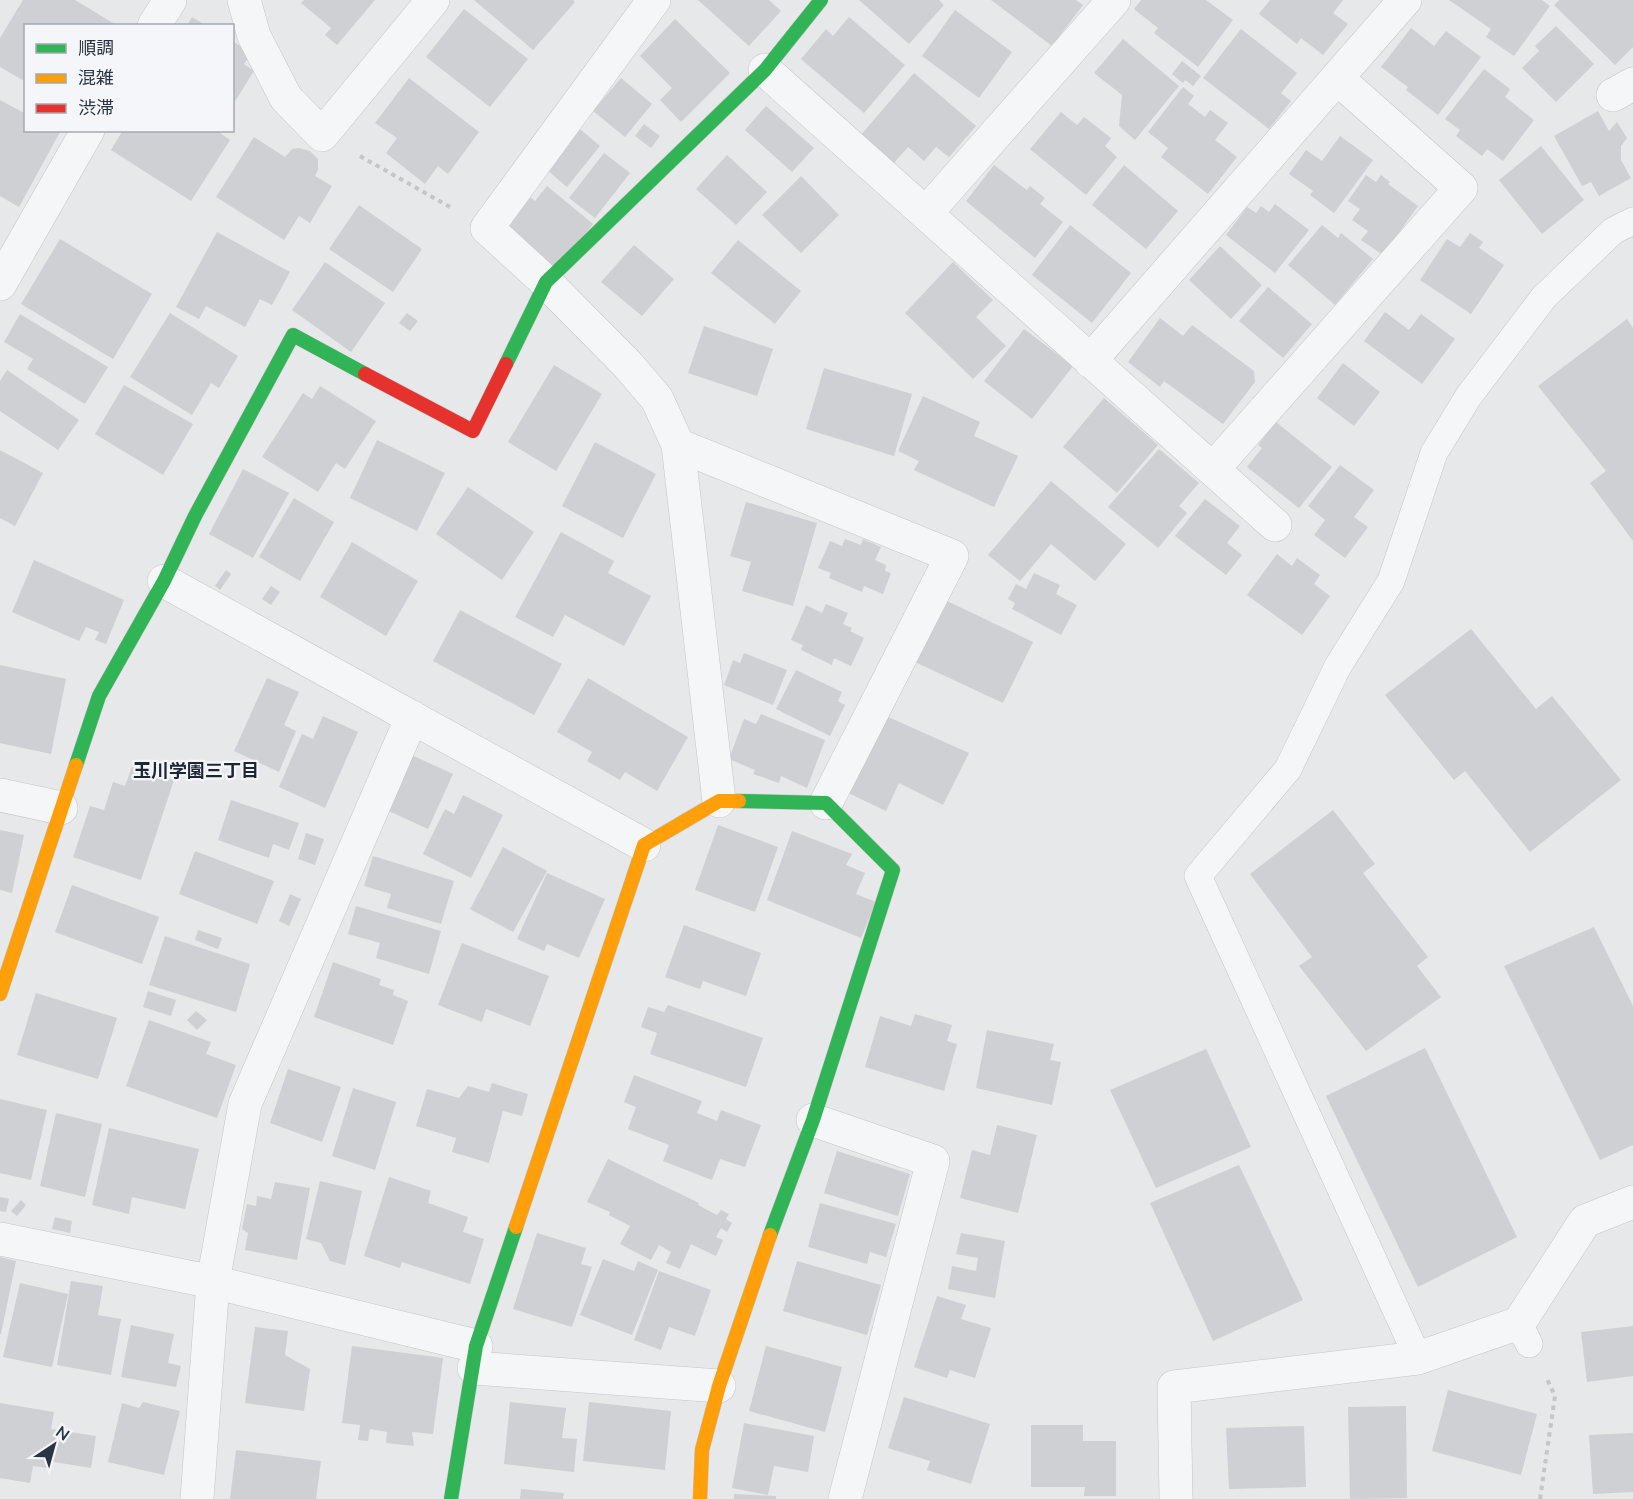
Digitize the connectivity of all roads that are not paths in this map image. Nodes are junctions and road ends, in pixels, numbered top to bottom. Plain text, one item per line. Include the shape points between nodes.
1 (171, 0) edge
2 (244, 0) edge
3 (433, 0) edge
4 (654, 0) edge
5 (821, 0) edge
6 (1114, 0) edge
7 (1405, 0) edge
8 (155, 24) edge
9 (765, 70) junction
10 (1337, 78) junction
11 (87, 132) edge
12 (926, 213) junction
13 (1633, 221) edge
14 (546, 282) junction
15 (0, 285) edge
16 (1090, 361) junction
17 (678, 446) junction
18 (1214, 469) junction
19 (1275, 525) dead end
20 (164, 581) junction
21 (412, 717) junction
22 (0, 795) edge
23 (719, 801) junction
24 (826, 803) junction
25 (61, 808) junction
26 (644, 845) junction
27 (0, 994) edge
28 (813, 1120) junction
29 (1633, 1202) edge
30 (0, 1239) edge
31 (213, 1281) junction
32 (475, 1357) junction
33 (1418, 1358) junction
34 (719, 1386) junction
35 (197, 1499) edge
36 (451, 1499) edge
37 (700, 1499) edge
38 (845, 1499) edge
39 (1176, 1499) edge

1 - 8 street
2 - 3 street via 254,36 286,98 322,135
4 - 14 street via 487,228
5 - 9 street
6 - 12 street
7 - 10 street
9 - 12 street
9 - 14 street
10 - 16 street
10 - 18 street via 1461,188
11 - 15 street
12 - 16 street
13 - 33 lane via 1613,231 1544,297 1468,397 1434,453 1390,581 1338,666 1288,769 1198,876
14 - 17 street via 657,399
14 - 20 street via 473,431 293,335
16 - 18 street
17 - 23 street
17 - 24 street via 952,556
18 - 19 street
20 - 21 street
20 - 25 street via 99,696
21 - 26 street
21 - 31 street via 245,1104
22 - 25 street
23 - 24 street
23 - 26 street
24 - 28 street via 893,870
25 - 27 street
26 - 32 street
28 - 34 street
28 - 38 street via 933,1161
29 - 33 street via 1585,1221 1524,1334
30 - 31 street
31 - 32 street
31 - 35 street
32 - 34 street
32 - 36 street
33 - 39 street via 1174,1387
34 - 37 street via 702,1450

